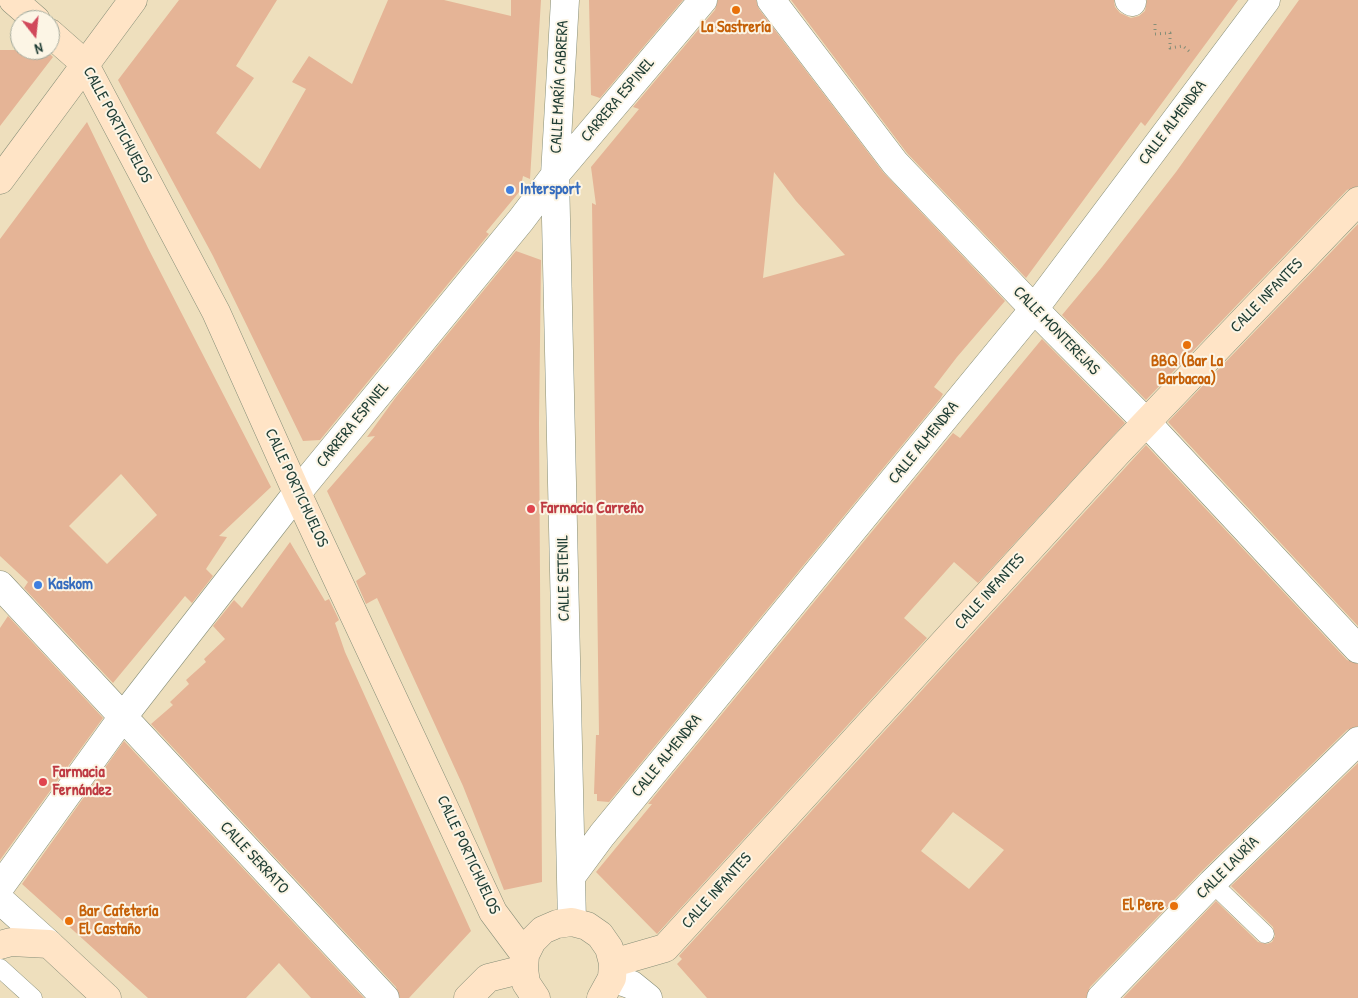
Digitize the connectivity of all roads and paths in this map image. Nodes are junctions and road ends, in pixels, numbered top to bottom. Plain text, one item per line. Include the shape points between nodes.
1 (13, 0) edge
2 (132, 0) edge
3 (565, 0) edge
4 (703, 0) edge
5 (771, 0) edge
6 (1266, 0) edge
7 (1130, 1) edge
8 (24, 10) edge
9 (60, 42) edge
10 (84, 63) junction
11 (1212, 72) junction
12 (555, 175) junction
13 (0, 180) edge
14 (1358, 201) edge
15 (1034, 309) junction
16 (1147, 423) junction
17 (297, 493) junction
18 (0, 585) edge
19 (1358, 649) edge
20 (122, 718) junction
21 (1358, 741) edge
22 (571, 877) junction
23 (1212, 883) junction
24 (0, 887) edge
25 (0, 900) edge
26 (572, 922) junction
27 (1265, 934) dead end
28 (48, 944) junction
29 (0, 945) edge
30 (524, 962) junction
31 (0, 968) edge
32 (609, 980) edge
33 (33, 998) edge
34 (107, 998) edge
35 (385, 998) edge
36 (468, 998) edge
37 (536, 998) edge
38 (648, 998) edge
39 (1101, 998) edge

1 - 8 street
2 - 10 street
3 - 12 street, CALLE MARÍA CABRERA
4 - 12 street, CARRERA ESPINEL
5 - 15 street, CALLE MONTEREJAS via 895,164
6 - 11 street, CALLE ALMENDRA
7 - 11 path via 1137,18 1155,18 1155,34 1170,33 1170,48 1183,46
9 - 10 street, CALLE PORTICHUELOS
10 - 13 street
10 - 17 street, CALLE PORTICHUELOS via 216,312
11 - 15 street, CALLE ALMENDRA
12 - 17 street, CARRERA ESPINEL
12 - 22 street, CALLE SETENIL
14 - 16 street, CALLE INFANTES
15 - 16 street, CALLE MONTEREJAS
15 - 22 street, CALLE ALMENDRA via 602,835
16 - 19 street, CALLE MONTEREJAS
16 - 32 street, CALLE INFANTES via 665,948
17 - 20 street, CARRERA ESPINEL
17 - 30 street, CALLE PORTICHUELOS via 493,912
18 - 20 street, CALLE SERRATO
20 - 24 street, CARRERA ESPINEL
20 - 35 street, CALLE SERRATO
21 - 23 street, CALLE LAURÍA
22 - 26 street, CALLE SETENIL
23 - 27 lane
23 - 39 street, CALLE LAURÍA
25 - 28 street
26 - 30 street via 543,930 532,941
26 - 32 street via 587,926 600,935 609,948
28 - 29 street via 11,942
28 - 34 street
30 - 36 street via 488,978
30 - 37 street, CALLE PORTICHUELOS via 526,983
31 - 33 lane
32 - 38 street via 632,984

